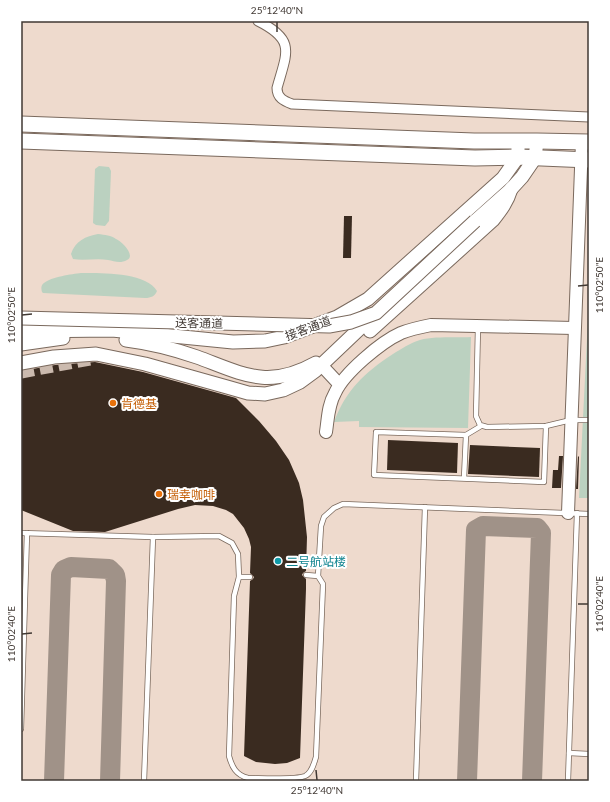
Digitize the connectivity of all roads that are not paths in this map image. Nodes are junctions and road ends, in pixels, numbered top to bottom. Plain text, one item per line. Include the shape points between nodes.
1 (258, 21) edge
2 (589, 117) edge
3 (21, 124) edge
4 (21, 141) edge
5 (518, 141) junction
6 (537, 141) junction
7 (586, 142) edge
8 (518, 157) junction
9 (535, 158) junction
10 (585, 160) edge
11 (511, 189) junction
12 (376, 313) junction
13 (21, 318) edge
14 (478, 325) junction
15 (574, 328) junction
16 (21, 331) edge
17 (21, 344) edge
18 (333, 354) junction
19 (21, 363) edge
20 (325, 369) junction
21 (339, 384) junction
22 (228, 392) dead end
23 (571, 420) junction
24 (589, 420) edge
25 (481, 426) junction
26 (546, 426) junction
27 (326, 432) dead end
28 (466, 435) junction
29 (464, 478) junction
30 (425, 507) junction
31 (572, 513) junction
32 (589, 514) edge
33 (24, 533) edge
34 (153, 538) junction
35 (306, 575) dead end
36 (318, 576) junction
37 (240, 577) junction
38 (250, 577) dead end
39 (21, 730) edge
40 (569, 753) junction
41 (589, 754) edge
42 (144, 781) edge
43 (416, 781) edge
44 (568, 781) edge

1 - 2 street via 272,28 284,40 286,57 277,92 280,98 292,104
3 - 5 highway
4 - 8 highway via 475,158
5 - 6 highway
5 - 8 main road
6 - 7 highway
6 - 9 main road
7 - 10 street
8 - 9 highway
8 - 16 main road, 接客通道 via 503,178 368,299 337,317 293,334 274,340 233,342 112,330
9 - 10 highway
9 - 11 main road
10 - 15 street
11 - 12 main road, 送客通道, bridge
11 - 20 main road via 504,207 493,220
12 - 13 main road, 送客通道, bridge via 330,326
12 - 18 main road, 送客通道
14 - 15 street
14 - 21 street via 431,325 409,330 380,347
14 - 25 lane via 476,416
15 - 23 street
17 - 18 main road, 送客通道 via 88,336 137,342 168,348 230,371 262,378 298,372
18 - 19 main road, 送客通道 via 300,382 284,390 265,394 248,393 145,364 96,354 54,357
20 - 21 street
20 - 22 main road via 279,395 258,398
21 - 27 street via 331,402
23 - 24 lane
23 - 26 lane
23 - 31 street
25 - 26 lane
25 - 28 lane
26 - 29 lane via 544,482
28 - 29 lane
28 - 29 lane via 376,432 375,439 374,474
30 - 31 lane
30 - 36 lane via 343,504 334,508 324,517
30 - 43 lane
31 - 32 lane
31 - 40 lane
33 - 34 lane
33 - 39 lane
34 - 37 lane via 219,536 232,543 238,554
34 - 42 lane
35 - 36 lane
36 - 37 lane via 323,584 316,757 313,768 307,775 297,778 248,778 236,772 231,766 229,756 234,596
37 - 38 lane
40 - 41 lane
40 - 44 lane

